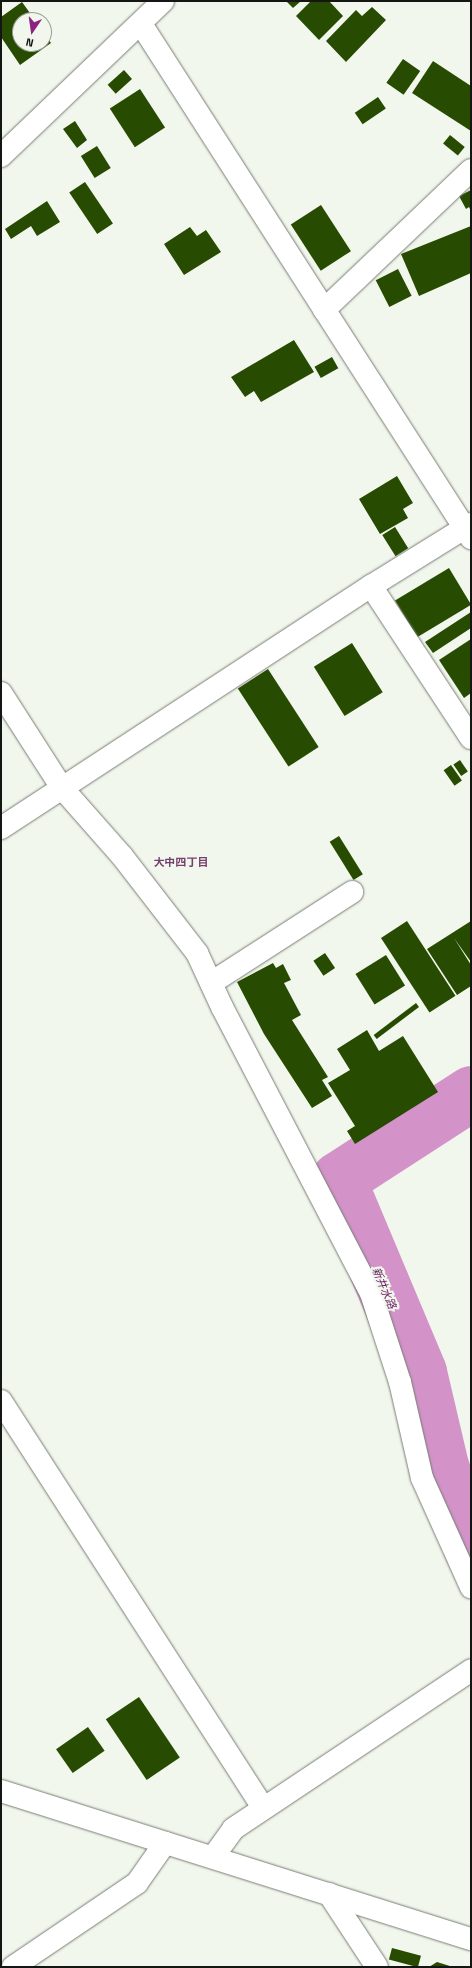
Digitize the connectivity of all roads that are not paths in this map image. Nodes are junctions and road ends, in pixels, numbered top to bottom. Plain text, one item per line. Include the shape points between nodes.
1 (164, 1) edge
2 (141, 24) junction
3 (1, 156) edge
4 (471, 170) edge
5 (324, 310) junction
6 (469, 530) edge
7 (371, 586) junction
8 (1, 693) edge
9 (471, 738) edge
10 (62, 788) junction
11 (1, 828) edge
12 (352, 892) dead end
13 (211, 983) junction
14 (1, 1401) edge
15 (471, 1587) edge
16 (471, 1670) edge
17 (1, 1791) edge
18 (263, 1807) junction
19 (165, 1843) junction
20 (213, 1857) junction
21 (329, 1894) junction
22 (471, 1939) edge
23 (12, 1967) edge
24 (376, 1967) edge

1 - 2 street
2 - 3 street
2 - 5 street
4 - 5 street
5 - 6 street
6 - 7 street
7 - 9 street
7 - 10 street
8 - 10 street
10 - 11 street
10 - 13 street via 122,856 197,953
12 - 13 street
13 - 15 street via 371,1292 400,1382 422,1478
14 - 18 street
16 - 18 street
17 - 19 street
18 - 20 street via 233,1829
19 - 20 street
19 - 23 street via 137,1883
20 - 21 street
21 - 22 street
21 - 24 street

